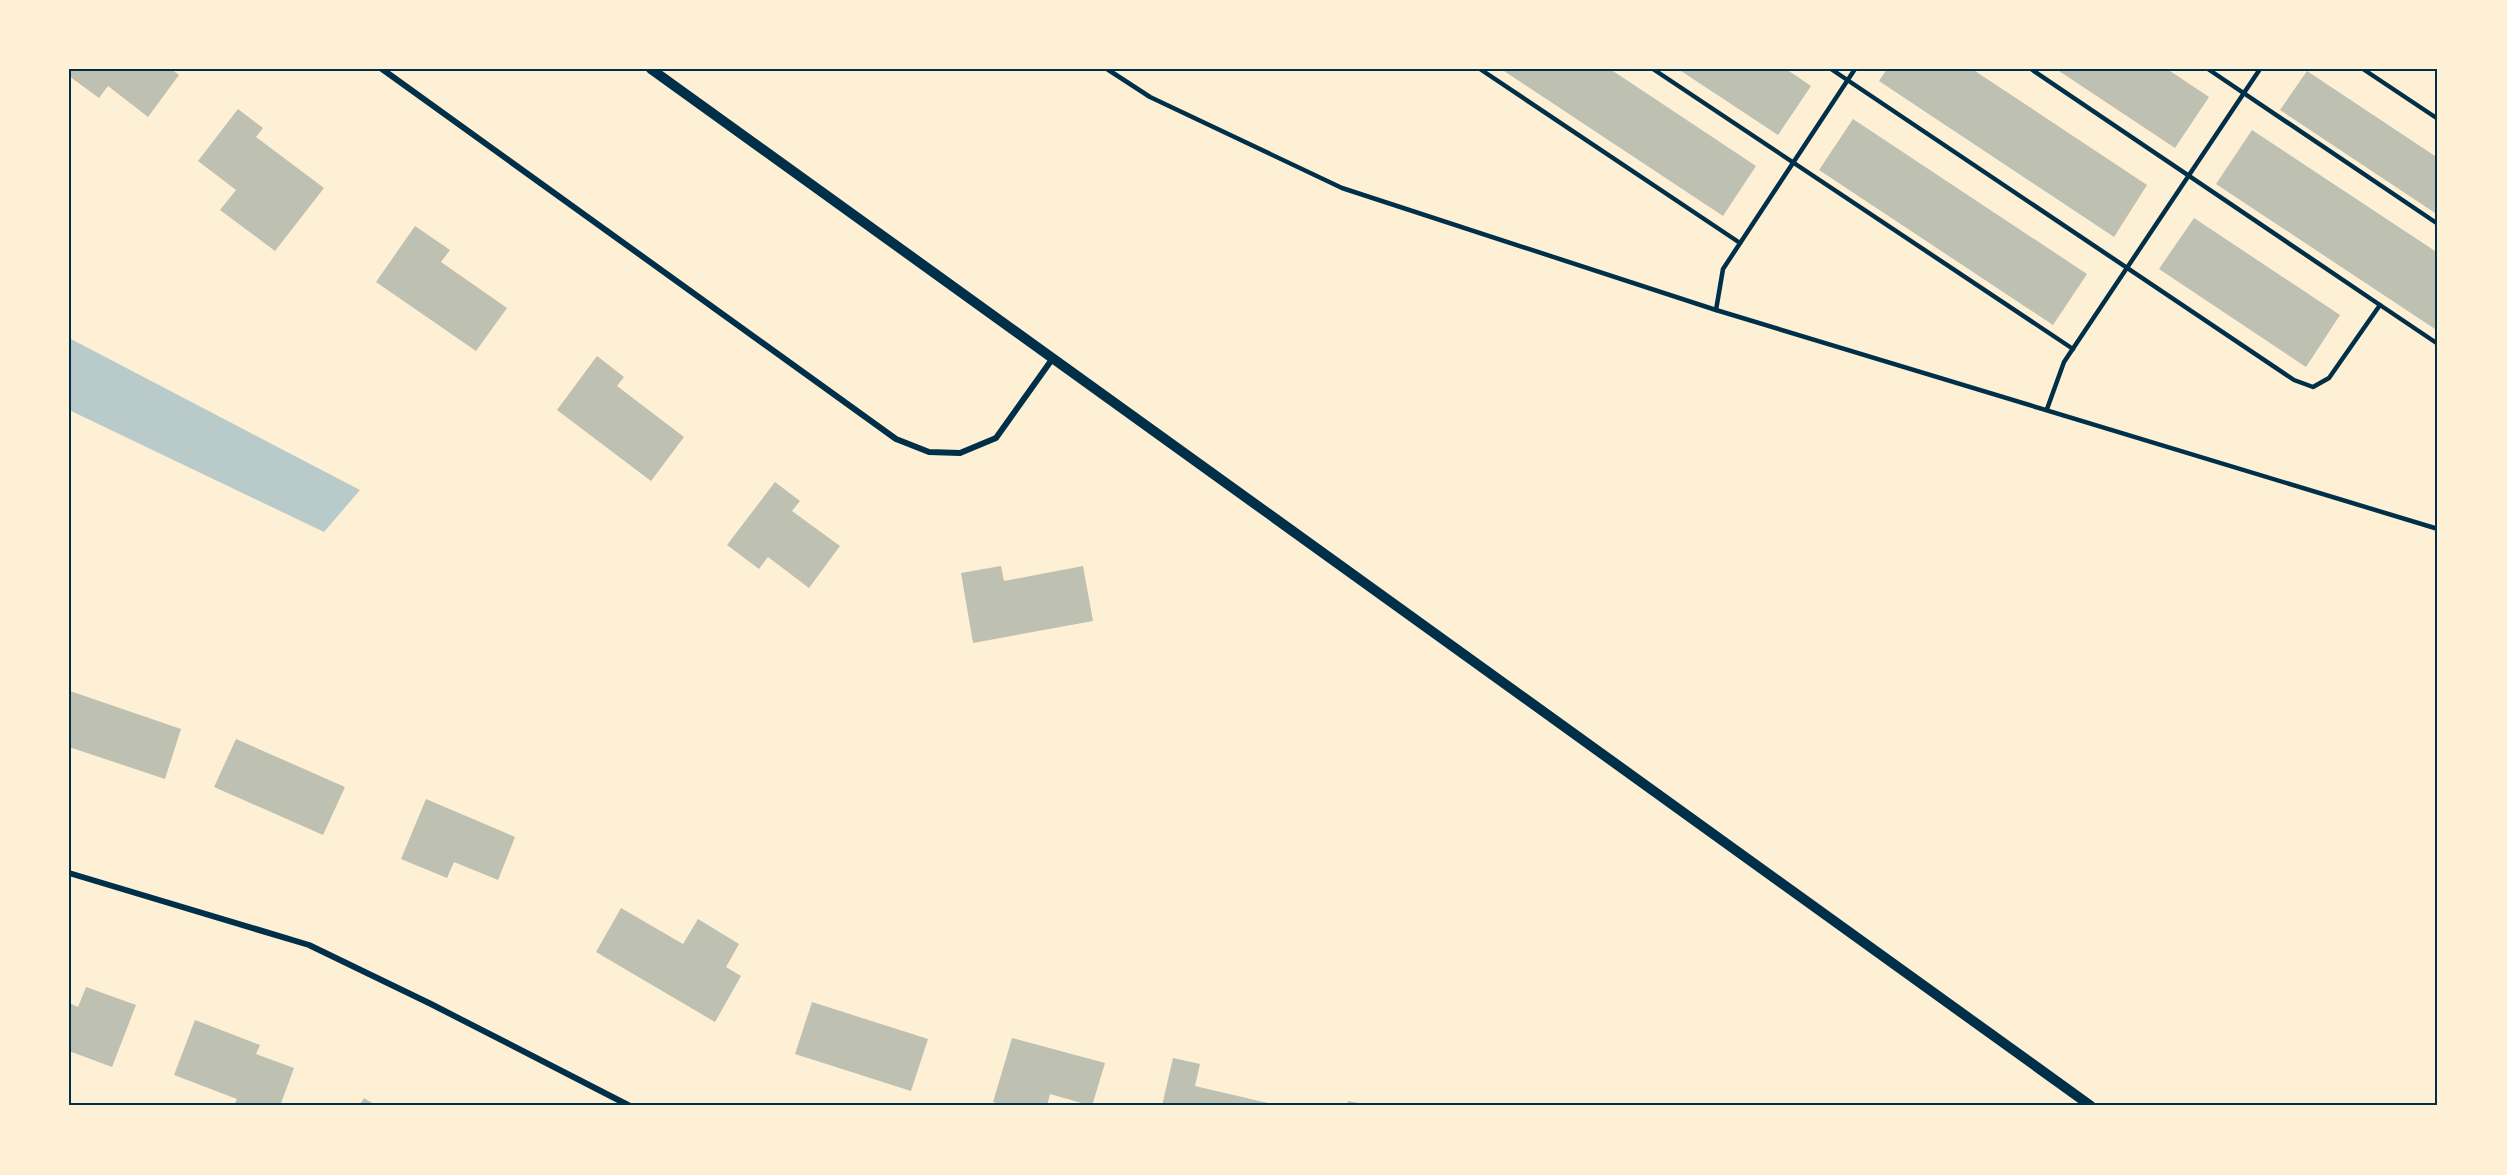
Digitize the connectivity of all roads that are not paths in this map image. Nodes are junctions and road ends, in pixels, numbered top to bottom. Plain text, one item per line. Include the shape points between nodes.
1 (382, 69) edge
2 (651, 69) edge
3 (1107, 69) edge
4 (1480, 69) edge
5 (1653, 69) edge
6 (1831, 69) edge
7 (1855, 69) edge
8 (2031, 69) edge
9 (2208, 69) edge
10 (2260, 69) edge
11 (2363, 69) edge
12 (1848, 80) junction
13 (2244, 93) junction
14 (2438, 119) edge
15 (1793, 163) junction
16 (2188, 176) junction
17 (2438, 224) edge
18 (1740, 243) junction
19 (2127, 268) junction
20 (2380, 305) junction
21 (1716, 310) junction
22 (2438, 344) edge
23 (2073, 349) junction
24 (1053, 358) junction
25 (2047, 409) junction
26 (2438, 529) edge
27 (69, 873) edge
28 (630, 1106) edge
29 (2091, 1106) edge

1 - 24 street via 896,439 929,452 960,453 996,438
2 - 24 street
3 - 21 lane via 1150,97 1342,188
4 - 18 lane
5 - 15 lane
6 - 12 lane
7 - 12 lane
8 - 16 lane
9 - 13 lane
10 - 13 lane
11 - 14 lane
12 - 15 lane
12 - 19 lane
13 - 16 lane
13 - 17 lane
15 - 18 lane
15 - 23 lane
16 - 19 lane
16 - 20 lane
18 - 21 lane via 1723,269
19 - 20 lane via 2295,380 2313,387 2329,378
19 - 23 lane
20 - 22 lane
21 - 25 lane
23 - 25 lane via 2064,362
24 - 29 street
25 - 26 lane
27 - 28 street via 309,945

